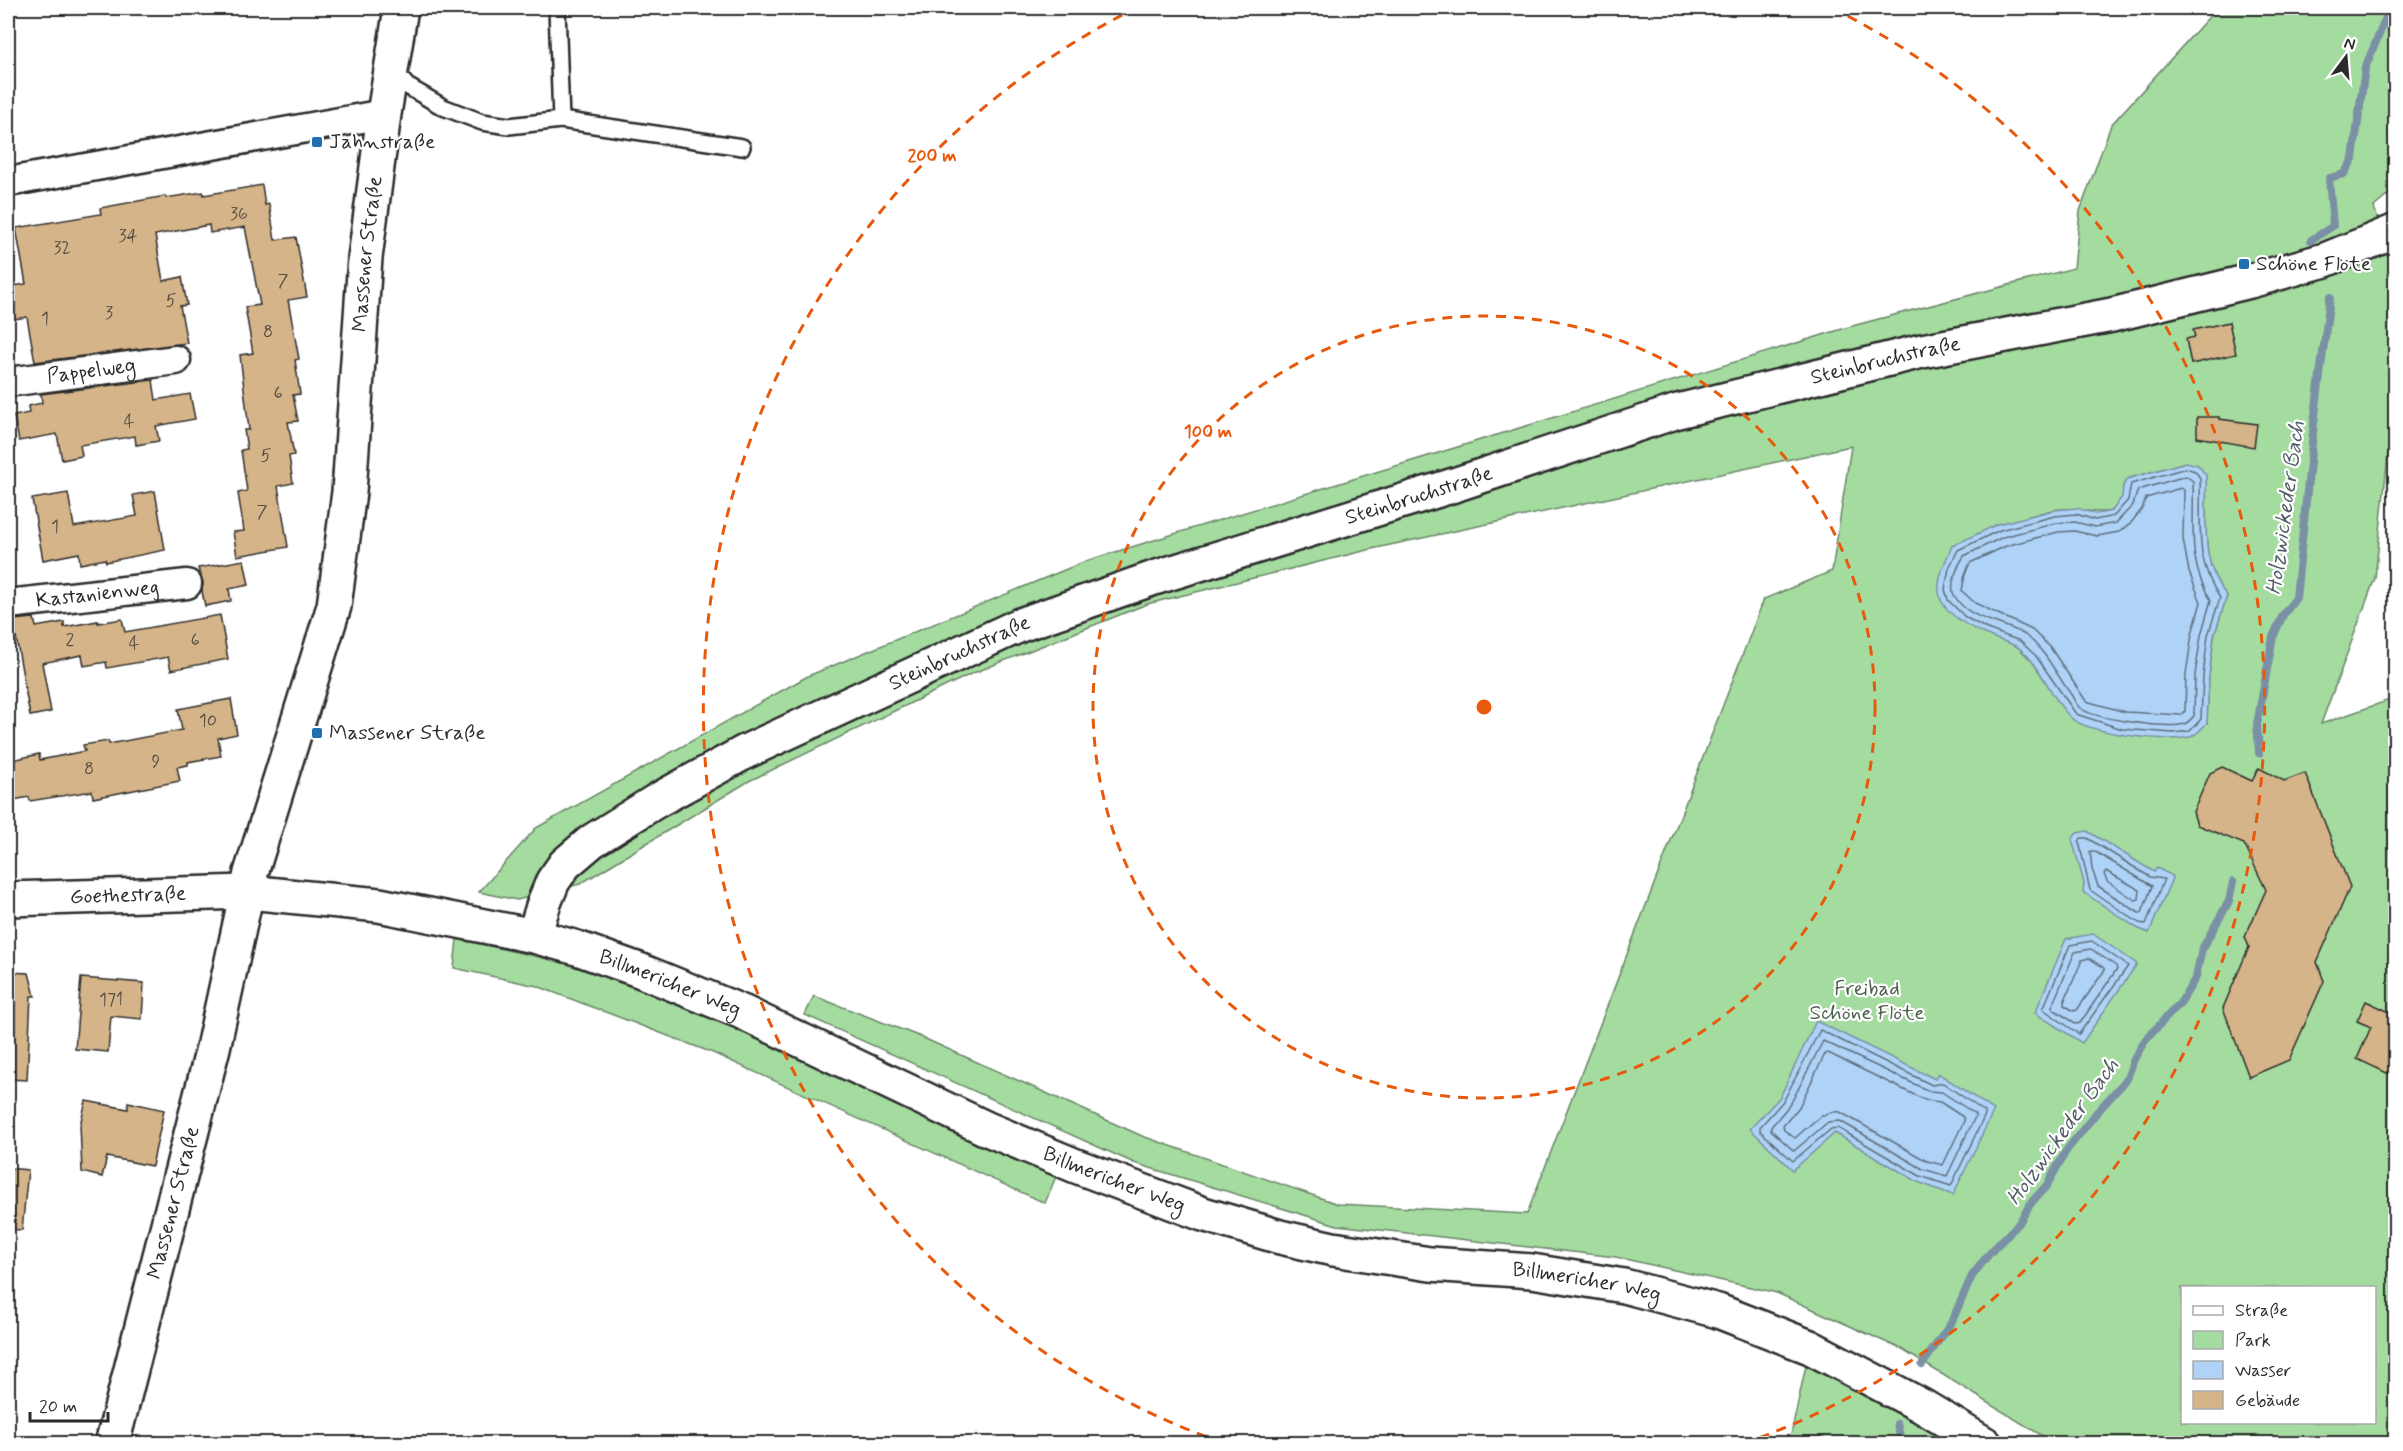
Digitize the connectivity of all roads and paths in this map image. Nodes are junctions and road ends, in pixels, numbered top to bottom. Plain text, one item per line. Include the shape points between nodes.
1 (401, 8) edge
2 (557, 8) edge
3 (391, 67) junction
4 (384, 114) junction
5 (561, 120) junction
6 (742, 147) dead end
7 (8, 182) edge
8 (2394, 234) edge
9 (177, 360) dead end
10 (8, 382) edge
11 (187, 584) dead end
12 (8, 604) edge
13 (247, 892) junction
14 (8, 899) edge
15 (534, 936) junction
16 (112, 1443) edge
17 (1985, 1443) edge

1 - 3 street, Massener Straße
2 - 5 lane
3 - 4 street, Massener Straße
3 - 5 lane via 407,86 443,107 482,122 508,126
4 - 7 street
4 - 13 street, Massener Straße via 365,258 349,492 337,590
5 - 6 lane
8 - 15 street, Steinbruchstraße via 2325,260 2250,281 2112,315 1922,351 1678,411 1154,578 1020,625 746,752 592,841 565,864 553,881
9 - 10 street, Pappelweg
11 - 12 street, Kastanienweg
13 - 14 street, Goethestraße
13 - 15 street, Billmericher Weg via 379,905
13 - 16 street, Massener Straße via 213,1048
15 - 17 street, Billmericher Weg via 639,970 742,1012 985,1128 1203,1214 1333,1249 1430,1264 1532,1271 1624,1286 1718,1311 1809,1347

